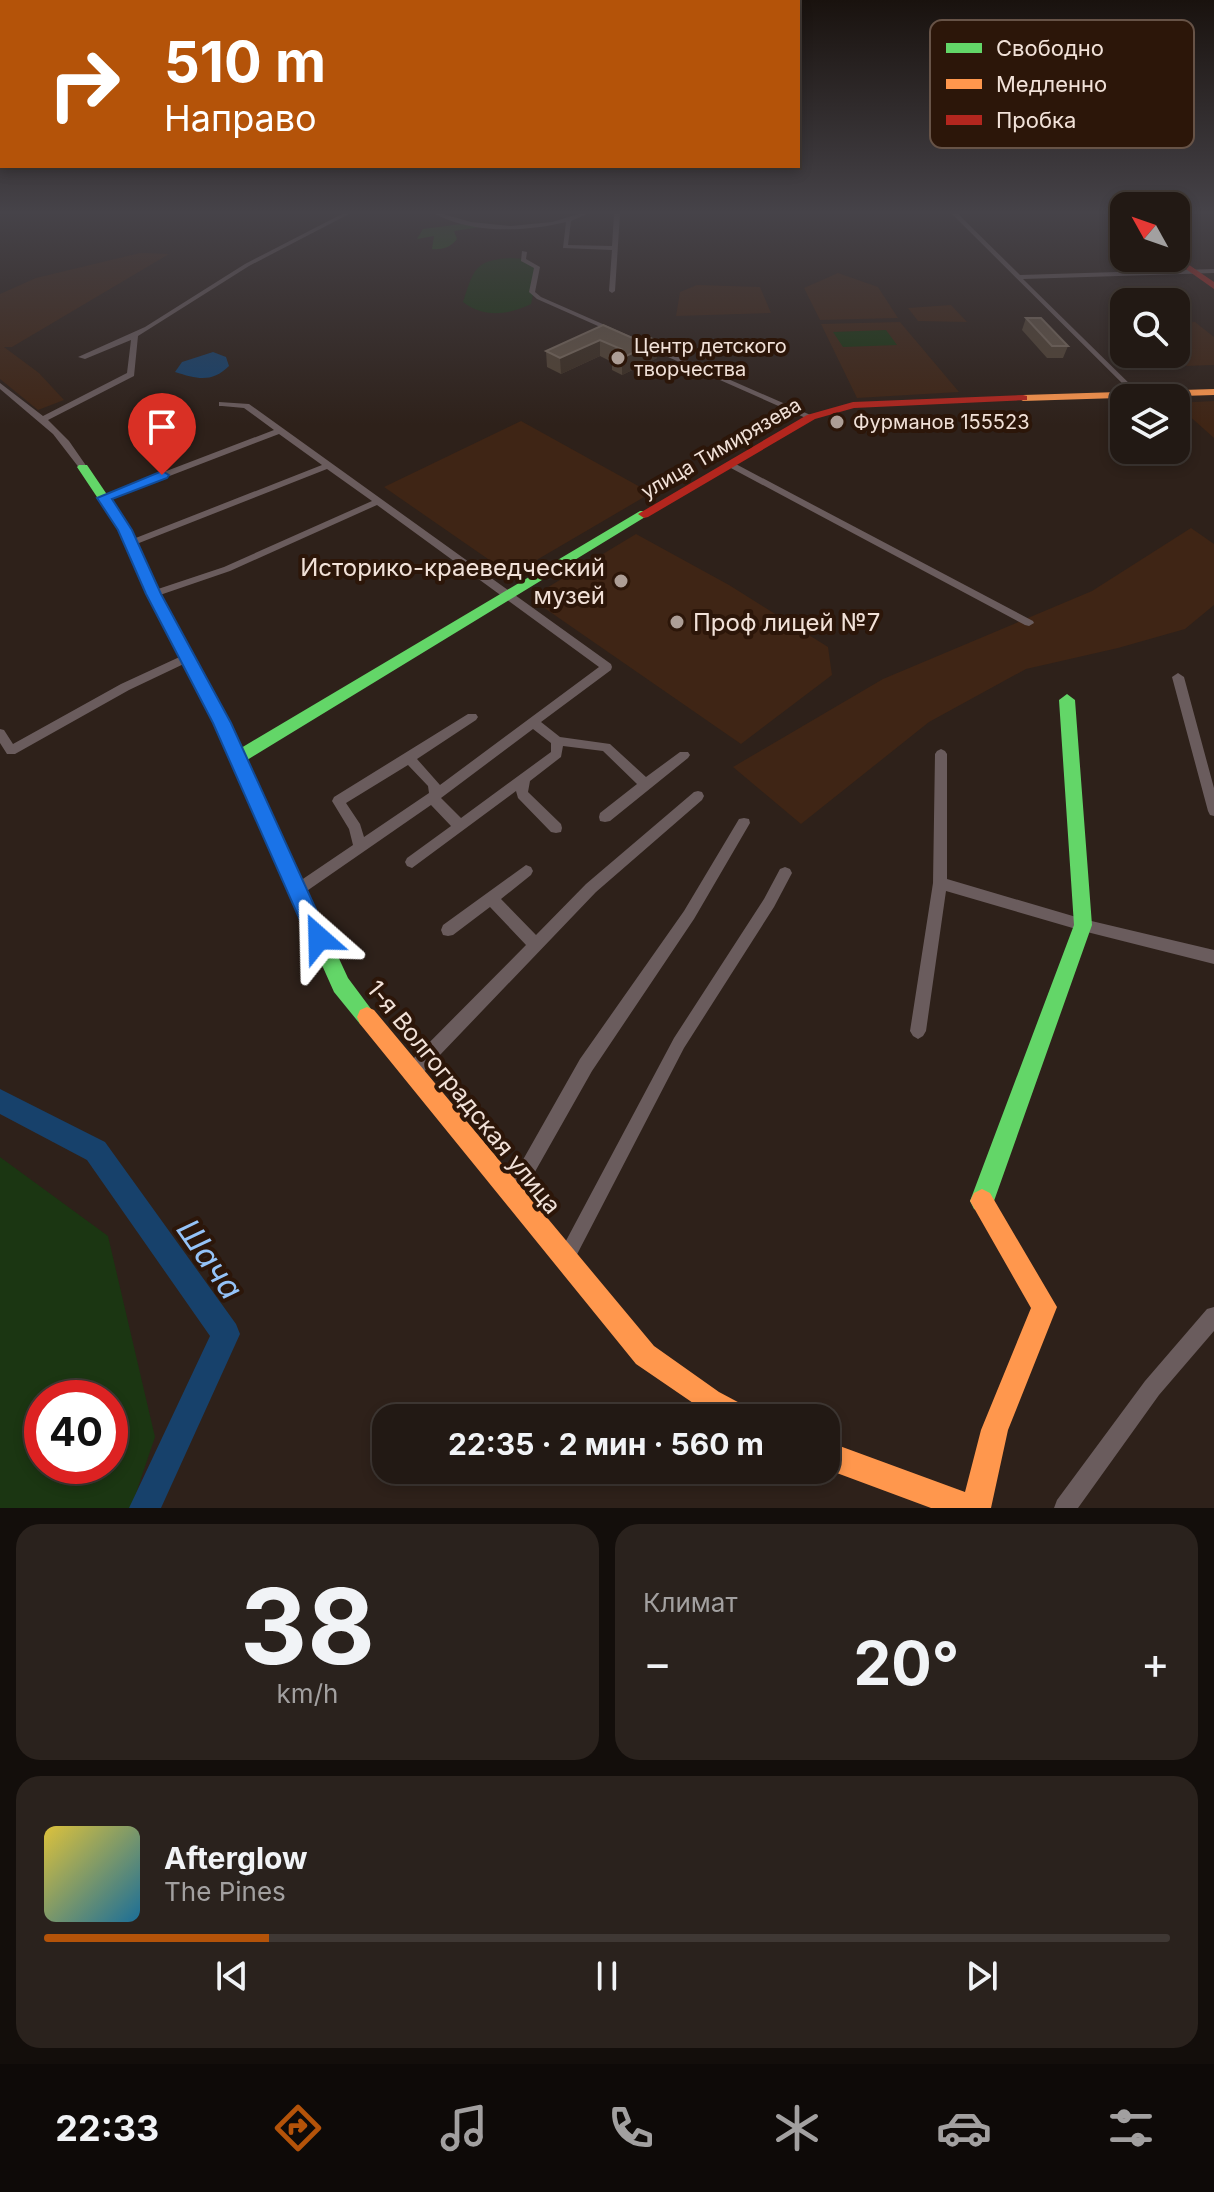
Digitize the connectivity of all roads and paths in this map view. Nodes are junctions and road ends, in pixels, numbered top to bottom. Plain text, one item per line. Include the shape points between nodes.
1 (215, 284) edge
2 (534, 284) edge
3 (612, 284) edge
4 (1026, 284) edge
5 (612, 291) dead end
6 (135, 335) junction
7 (82, 357) dead end
8 (1125, 384) edge
9 (0, 385) edge
10 (1214, 392) edge
11 (1190, 393) edge
12 (1110, 396) edge
13 (222, 404) dead end
14 (811, 417) junction
15 (43, 419) junction
16 (278, 431) junction
17 (330, 465) junction
18 (732, 465) junction
19 (83, 467) joint
20 (104, 498) junction
21 (379, 501) junction
22 (131, 543) junction
23 (153, 594) junction
24 (507, 594) junction
25 (1029, 623) dead end
26 (186, 658) junction
27 (1178, 677) dead end
28 (1067, 700) dead end
29 (472, 717) dead end
30 (534, 723) junction
31 (0, 733) edge
32 (557, 741) junction
33 (941, 754) dead end
34 (684, 755) dead end
35 (238, 758) junction
36 (409, 758) junction
37 (524, 778) junction
38 (645, 784) junction
39 (698, 796) dead end
40 (434, 797) junction
41 (1214, 811) edge
42 (605, 817) dead end
43 (744, 823) dead end
44 (460, 826) junction
45 (556, 828) dead end
46 (360, 847) junction
47 (412, 862) dead end
48 (526, 871) dead end
49 (785, 873) dead end
50 (940, 883) junction
51 (296, 891) junction
52 (491, 898) junction
53 (1083, 925) junction
54 (448, 930) dead end
55 (536, 945) junction
56 (1214, 957) edge
57 (918, 1031) dead end
58 (411, 1073) junction
59 (513, 1194) junction
60 (566, 1258) junction
61 (1214, 1316) edge
62 (716, 1404) edge
63 (840, 1460) edge
64 (969, 1508) edge
65 (977, 1508) edge
66 (1065, 1508) edge

1 - 6 street
2 - 14 street via 532,292 539,298
3 - 5 street
4 - 8 street
6 - 7 street
6 - 15 street via 131,374
9 - 15 street, 1-я Волгоградская улица
10 - 11 street, улица Тимирязева
12 - 14 street, улица Тимирязева via 853,405
13 - 16 street via 246,406
14 - 18 street, улица Тимирязева
15 - 19 street, 1-я Волгоградская улица
16 - 17 street
16 - 20 street
17 - 21 street
17 - 22 street
18 - 24 street, улица Тимирязева
18 - 25 street
19 - 20 street, 1-я Волгоградская улица
20 - 22 street, 1-я Волгоградская улица
21 - 23 street via 227,569
21 - 24 street
22 - 23 street, 1-я Волгоградская улица
23 - 26 street, 1-я Волгоградская улица
24 - 30 street via 607,667
24 - 35 street, улица Тимирязева
26 - 31 street via 11,751
26 - 35 street, 1-я Волгоградская улица
27 - 41 street
28 - 53 street
29 - 36 street
30 - 32 street
30 - 40 street
32 - 37 street via 557,754
32 - 38 street via 606,747
33 - 50 street
34 - 38 street
35 - 51 street, 1-я Волгоградская улица
36 - 40 street via 434,784
36 - 46 street via 338,801
37 - 44 street
37 - 45 street via 522,794
38 - 42 street
39 - 55 street via 591,888
40 - 44 street
40 - 46 street
43 - 59 street via 689,915 586,1065
44 - 47 street
46 - 51 street
48 - 52 street
49 - 60 street via 679,1043
50 - 53 street
50 - 57 street
51 - 58 street, 1-я Волгоградская улица via 341,985
52 - 54 street
52 - 55 street
53 - 56 street
53 - 65 street via 981,1203 1044,1307 988,1448
55 - 58 street
58 - 59 street, 1-я Волгоградская улица
59 - 60 street, 1-я Волгоградская улица
60 - 62 street, 1-я Волгоградская улица via 645,1355
61 - 66 street via 1152,1388
63 - 64 street

